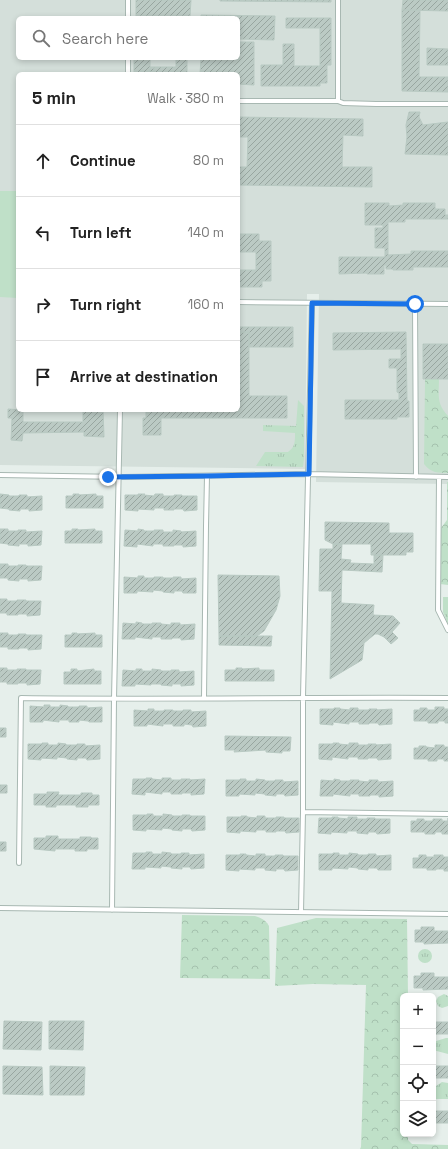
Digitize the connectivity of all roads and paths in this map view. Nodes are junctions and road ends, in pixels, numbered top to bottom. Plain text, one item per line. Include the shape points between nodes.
1 (128, 0) edge
2 (338, 0) edge
3 (128, 16) edge
4 (128, 60) edge
5 (128, 72) edge
6 (240, 101) edge
7 (338, 101) junction
8 (448, 104) edge
9 (240, 302) edge
10 (312, 303) junction
11 (415, 304) junction
12 (448, 304) edge
13 (120, 412) edge
14 (309, 474) junction
15 (0, 475) edge
16 (207, 476) junction
17 (117, 477) junction
18 (416, 477) junction
19 (439, 477) junction
20 (448, 477) edge
21 (448, 630) edge
22 (204, 698) junction
23 (304, 698) junction
24 (448, 698) edge
25 (114, 699) junction
26 (304, 812) junction
27 (448, 814) edge
28 (19, 863) dead end
29 (0, 908) edge
30 (112, 910) junction
31 (301, 912) junction
32 (448, 914) edge

1 - 3 lane
2 - 7 lane
4 - 5 lane
6 - 7 lane
7 - 8 lane
9 - 10 lane
10 - 11 lane
10 - 14 lane
11 - 12 lane
11 - 18 lane
13 - 17 lane
14 - 16 lane
14 - 18 lane
14 - 23 lane
15 - 17 lane
16 - 17 lane
16 - 22 lane
17 - 25 lane
18 - 19 lane
19 - 20 lane
19 - 21 lane via 438,610
22 - 23 lane
22 - 25 lane
23 - 24 lane
23 - 26 lane
25 - 28 lane via 21,698
25 - 30 lane
26 - 27 lane
26 - 31 lane
29 - 30 lane
30 - 31 lane
31 - 32 lane

